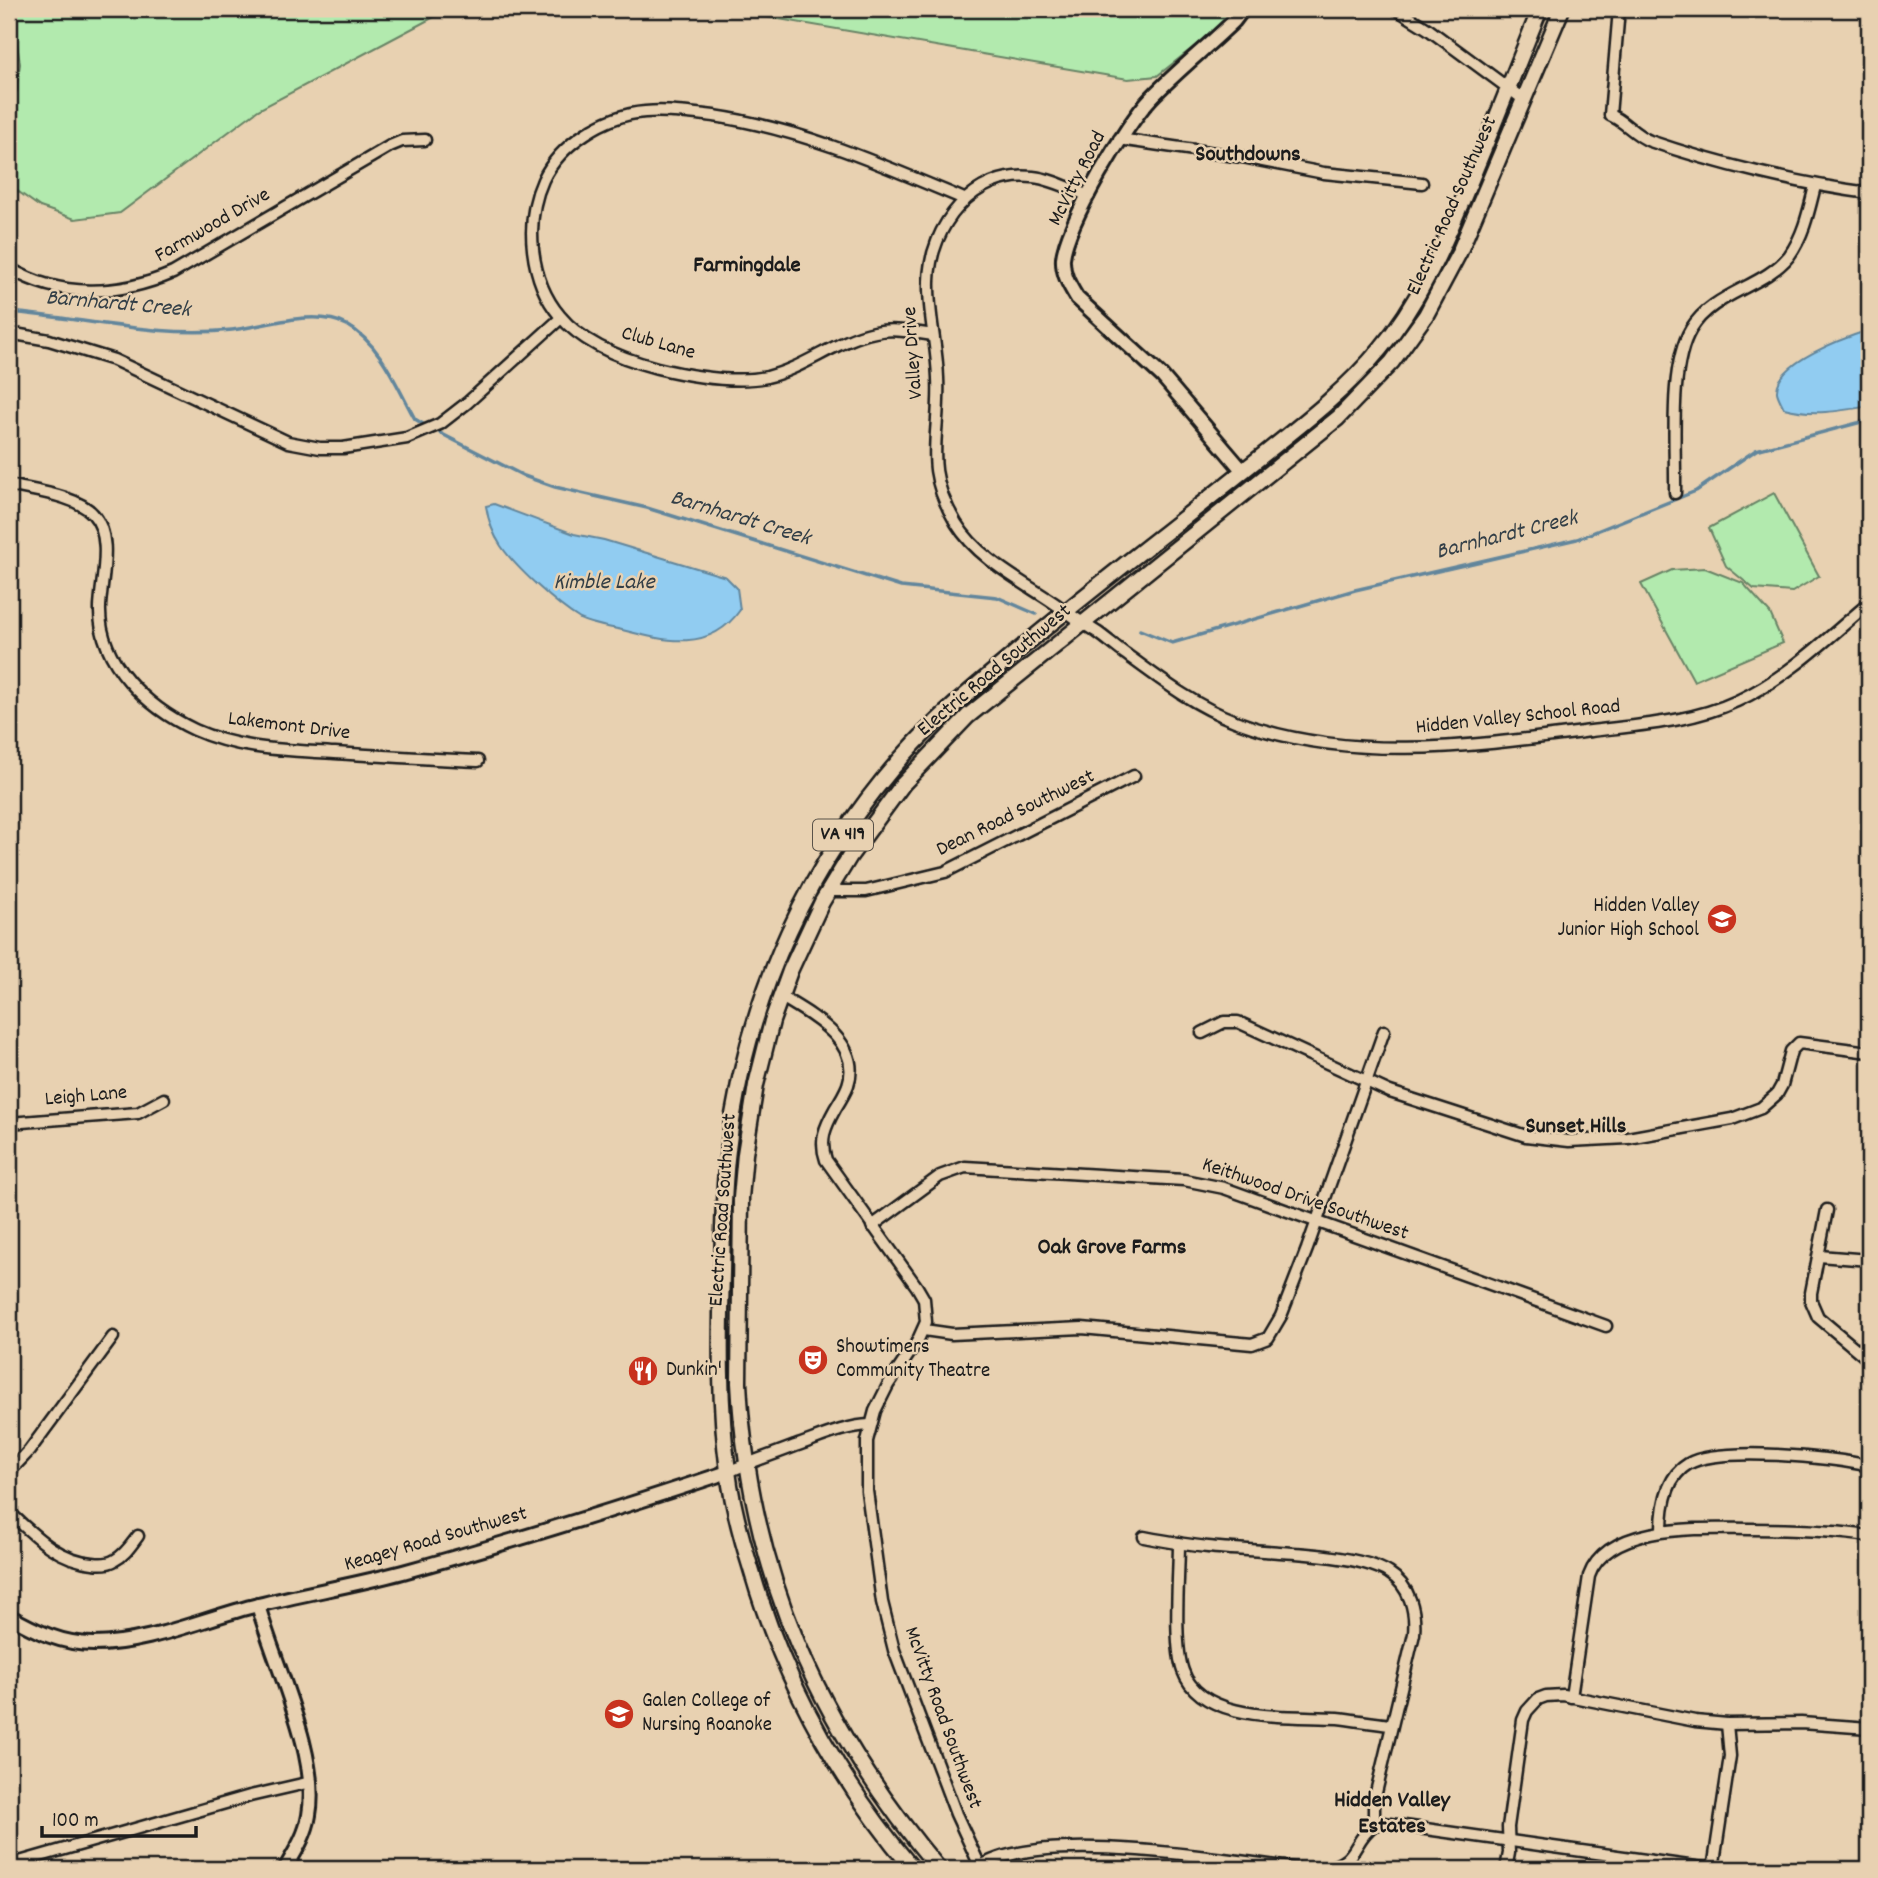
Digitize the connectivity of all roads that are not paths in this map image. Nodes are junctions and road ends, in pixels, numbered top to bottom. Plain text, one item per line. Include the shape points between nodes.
1 (1243, 9) edge
2 (1396, 9) edge
3 (1540, 9) edge
4 (1562, 9) edge
5 (1619, 9) edge
6 (9, 80) edge
7 (1508, 88) junction
8 (9, 89) edge
9 (1523, 99) junction
10 (1119, 139) junction
11 (425, 140) dead end
12 (1422, 183) dead end
13 (1815, 186) junction
14 (1869, 193) edge
15 (1089, 197) junction
16 (964, 199) junction
17 (9, 268) edge
18 (561, 318) junction
19 (9, 333) edge
20 (933, 335) junction
21 (1243, 471) junction
22 (9, 485) edge
23 (1675, 493) dead end
24 (1869, 603) edge
25 (1065, 610) junction
26 (1081, 625) junction
27 (478, 761) dead end
28 (1134, 776) dead end
29 (829, 891) junction
30 (780, 996) junction
31 (1384, 1031) dead end
32 (1202, 1033) dead end
33 (1869, 1052) edge
34 (1366, 1083) junction
35 (164, 1099) dead end
36 (9, 1123) edge
37 (1827, 1210) dead end
38 (1317, 1222) junction
39 (872, 1226) junction
40 (1819, 1256) junction
41 (1869, 1260) edge
42 (1606, 1326) dead end
43 (924, 1330) junction
44 (113, 1337) dead end
45 (1869, 1360) edge
46 (870, 1424) junction
47 (746, 1463) junction
48 (1869, 1466) edge
49 (9, 1472) edge
50 (728, 1472) junction
51 (9, 1512) edge
52 (1662, 1531) junction
53 (138, 1536) dead end
54 (1869, 1536) edge
55 (1144, 1537) dead end
56 (1179, 1543) junction
57 (258, 1605) junction
58 (9, 1616) edge
59 (1571, 1697) junction
60 (1727, 1724) junction
61 (1391, 1725) junction
62 (1869, 1728) edge
63 (311, 1782) junction
64 (1374, 1825) junction
65 (1508, 1841) junction
66 (9, 1865) edge
67 (978, 1868) edge
68 (285, 1869) edge
69 (913, 1869) edge
70 (939, 1869) edge
71 (1299, 1869) edge
72 (1323, 1869) edge
73 (1507, 1869) edge
74 (1711, 1869) edge

1 - 10 street, McVitty Road via 1152,97
2 - 7 street
3 - 7 main road, Electric Road Southwest / VA 419
4 - 9 main road, Electric Road Southwest / VA 419
5 - 13 street via 1610,115 1647,140
6 - 8 street
7 - 9 street
7 - 21 main road, Electric Road Southwest / VA 419 via 1444,246 1398,326 1343,388
9 - 26 main road, Electric Road Southwest / VA 419 via 1444,285 1392,362 1338,418
10 - 12 street via 1324,173
10 - 15 street, McVitty Road
11 - 17 street, Farmwood Drive via 390,146 151,282 111,291 74,290 33,280
13 - 14 street
13 - 23 street via 1802,232 1787,258 1699,317 1685,341 1676,374
15 - 16 street, Valley Drive via 1046,180 1017,177 992,182
15 - 21 street, McVitty Road via 1063,256 1069,286 1162,376
16 - 18 street, Club Lane via 841,149 761,124 699,114 627,115 598,126 567,149 538,193 534,255 543,288
16 - 20 street, Valley Drive via 949,217 934,251 929,281
18 - 19 street via 440,424 407,438 343,447 288,442 114,360
18 - 20 street, Club Lane via 591,341 632,360 722,378 754,379 785,371 874,332
20 - 25 street, Valley Drive via 939,385 934,464 946,505 961,531 988,558
21 - 25 main road, Electric Road Southwest / VA 419
22 - 27 street, Lakemont Drive via 72,500 94,515 104,545 101,625 111,656 149,700 192,728 233,743 274,749
24 - 26 street, Hidden Valley School Road via 1779,676 1716,709 1655,723 1418,748 1326,743 1235,721 1188,699
25 - 26 street, Valley Drive
25 - 50 main road, Electric Road Southwest / VA 419 via 957,701 890,771 814,880 774,964 744,1058 727,1153 721,1385
26 - 29 main road, Electric Road Southwest / VA 419 via 968,716 927,757 875,819
28 - 29 street, Dean Road Southwest via 945,872 866,891
29 - 30 main road, Electric Road Southwest / VA 419
30 - 39 street via 821,1022 846,1051 849,1084 824,1130 822,1149 831,1171
30 - 47 main road, Electric Road Southwest / VA 419 via 752,1103 741,1198 739,1382
31 - 34 street
32 - 34 street via 1224,1022 1238,1022
33 - 34 street via 1799,1043 1791,1051 1777,1094 1761,1108 1732,1119 1598,1140 1526,1136
34 - 38 street
35 - 36 street, Leigh Lane via 138,1112
37 - 40 street
38 - 39 street, Keithwood Drive Southwest via 1224,1188 1184,1180 973,1167 940,1176
38 - 42 street, Keithwood Drive Southwest
38 - 43 street via 1281,1316 1268,1338 1259,1343 1082,1328 952,1334
39 - 43 street via 923,1299
40 - 41 street
40 - 45 street via 1811,1293 1814,1310
43 - 46 street, McVitty Road Southwest via 888,1385
44 - 49 street
46 - 47 street, Keagey Road Southwest
46 - 67 street, McVitty Road Southwest via 867,1492 886,1618 911,1698
47 - 50 street, Keagey Road Southwest
47 - 70 main road, Electric Road Southwest / VA 419 via 773,1580 815,1684 874,1787
48 - 52 street via 1798,1455 1697,1460 1682,1469 1669,1488
50 - 57 street, Keagey Road Southwest via 403,1573
50 - 69 main road, Electric Road Southwest / VA 419 via 756,1588 799,1696 865,1808
51 - 53 street via 48,1548 84,1562 113,1562
52 - 54 street via 1801,1529
52 - 59 street via 1616,1546 1592,1567
55 - 56 street
56 - 61 street via 1179,1650 1183,1671 1195,1690 1222,1706 1252,1714
56 - 61 street via 1360,1562 1396,1578 1410,1598 1415,1622
57 - 58 street, Keagey Road Southwest via 126,1642 103,1644 63,1641
57 - 63 street via 299,1729
59 - 60 street
59 - 65 street via 1546,1696 1527,1711
60 - 62 street
60 - 74 street via 1730,1756
61 - 64 street via 1374,1801
63 - 66 street
63 - 68 street via 309,1817
64 - 65 street
64 - 72 street via 1348,1859
65 - 73 street
65 - 74 street
67 - 71 street via 1015,1853 1084,1847

